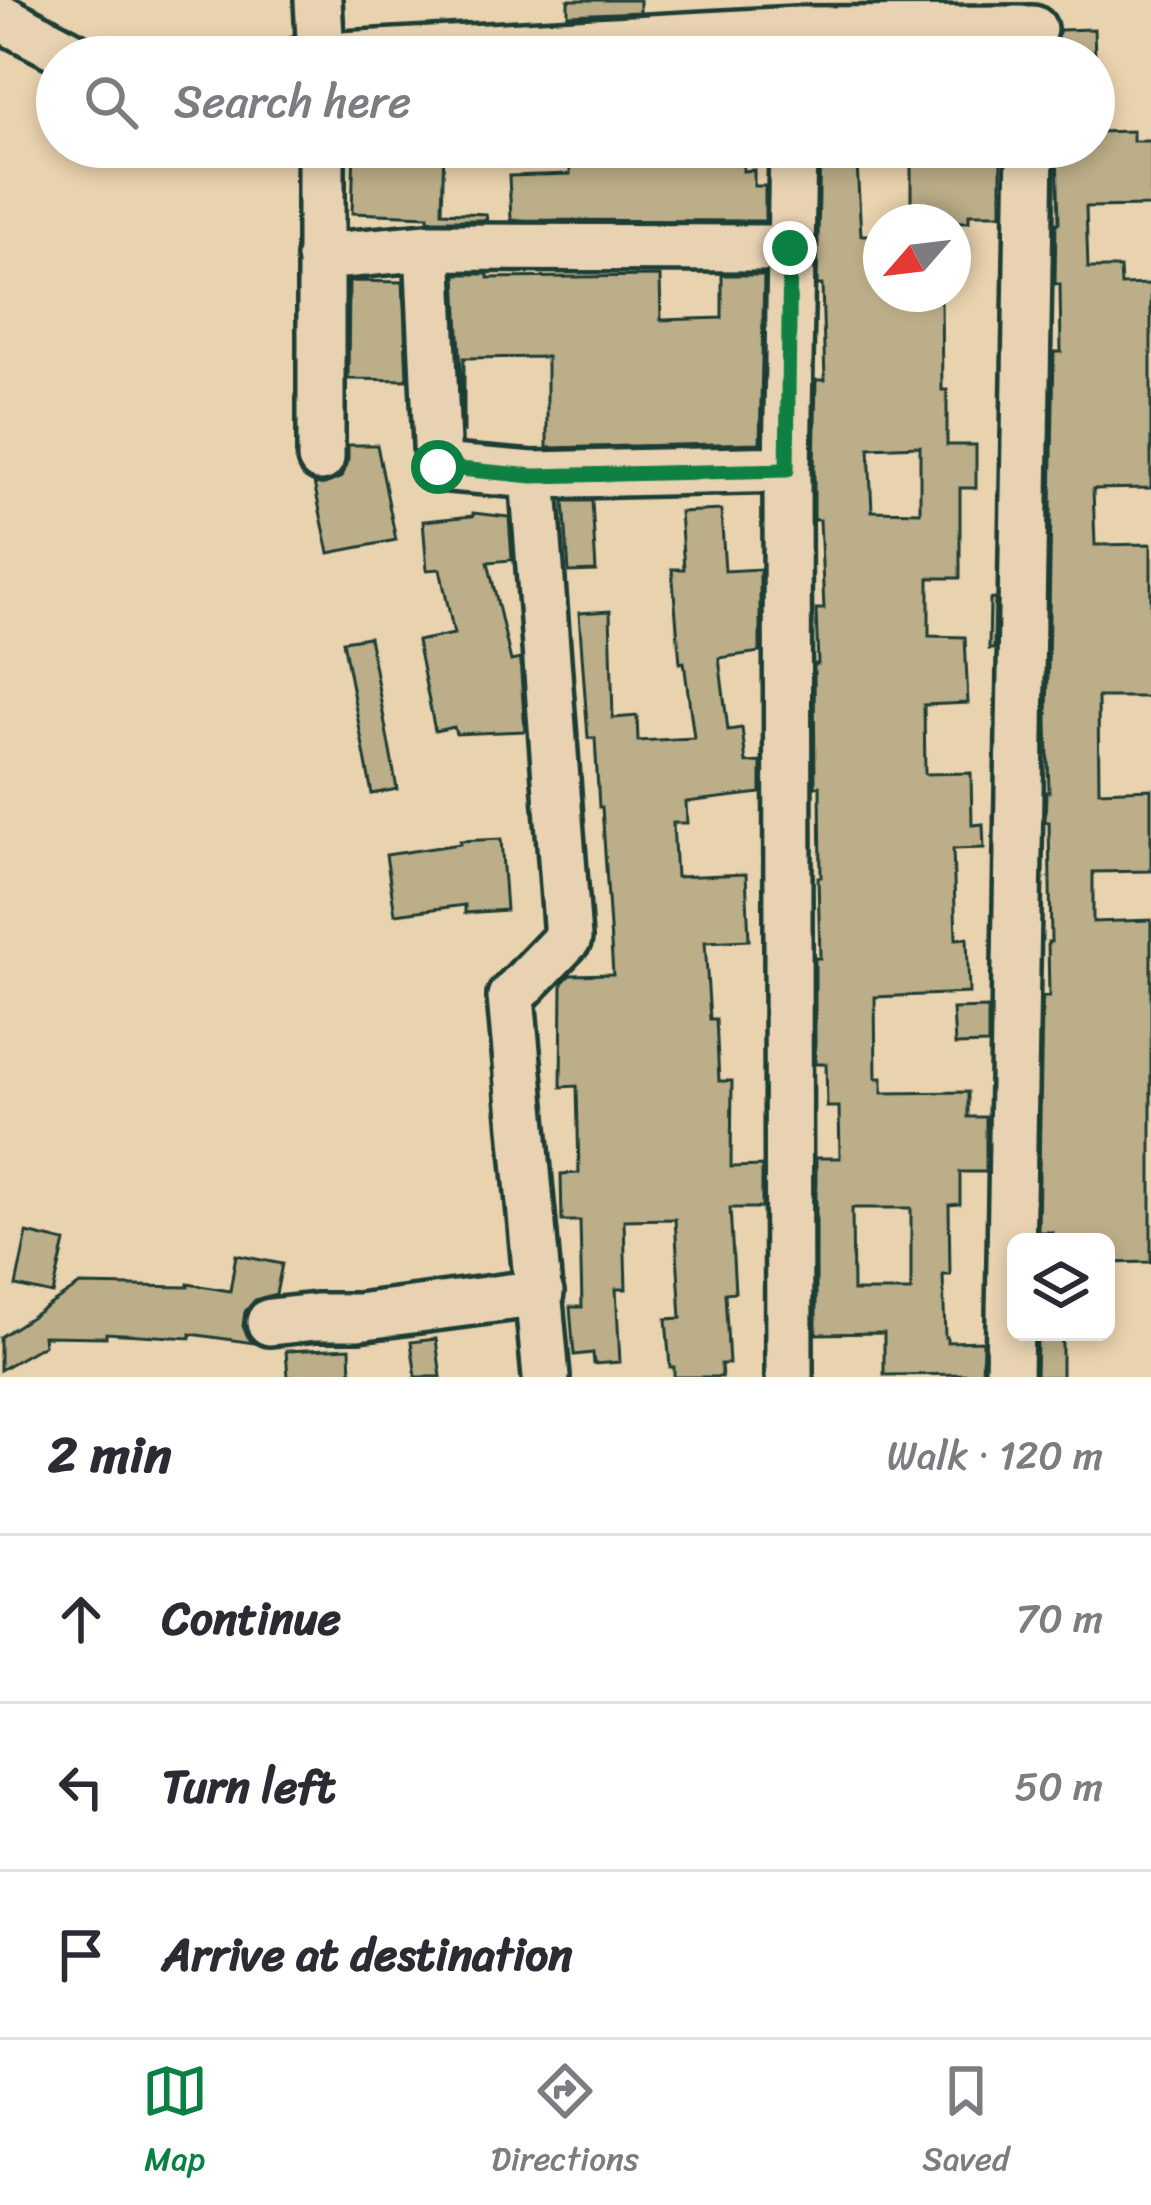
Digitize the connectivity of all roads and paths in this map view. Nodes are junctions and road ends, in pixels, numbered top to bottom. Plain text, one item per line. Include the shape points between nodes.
1 (318, 0) edge
2 (0, 17) edge
3 (796, 29) edge
4 (1032, 29) edge
5 (36, 36) edge
6 (317, 36) edge
7 (672, 36) edge
8 (321, 168) edge
9 (792, 168) edge
10 (1030, 168) edge
11 (428, 247) junction
12 (790, 248) junction
13 (320, 257) junction
14 (321, 458) dead end
15 (787, 470) junction
16 (533, 476) junction
17 (540, 1293) junction
18 (270, 1322) dead end
19 (546, 1377) edge
20 (789, 1377) edge
21 (1009, 1377) edge

1 - 6 street
2 - 5 street
3 - 4 street
3 - 7 street
8 - 13 street
9 - 12 street
10 - 21 street
11 - 12 street
11 - 13 street
11 - 16 street via 438,467
12 - 15 street
13 - 14 street
15 - 16 street
15 - 20 street
16 - 17 street via 568,938 511,997
17 - 18 street
17 - 19 street

